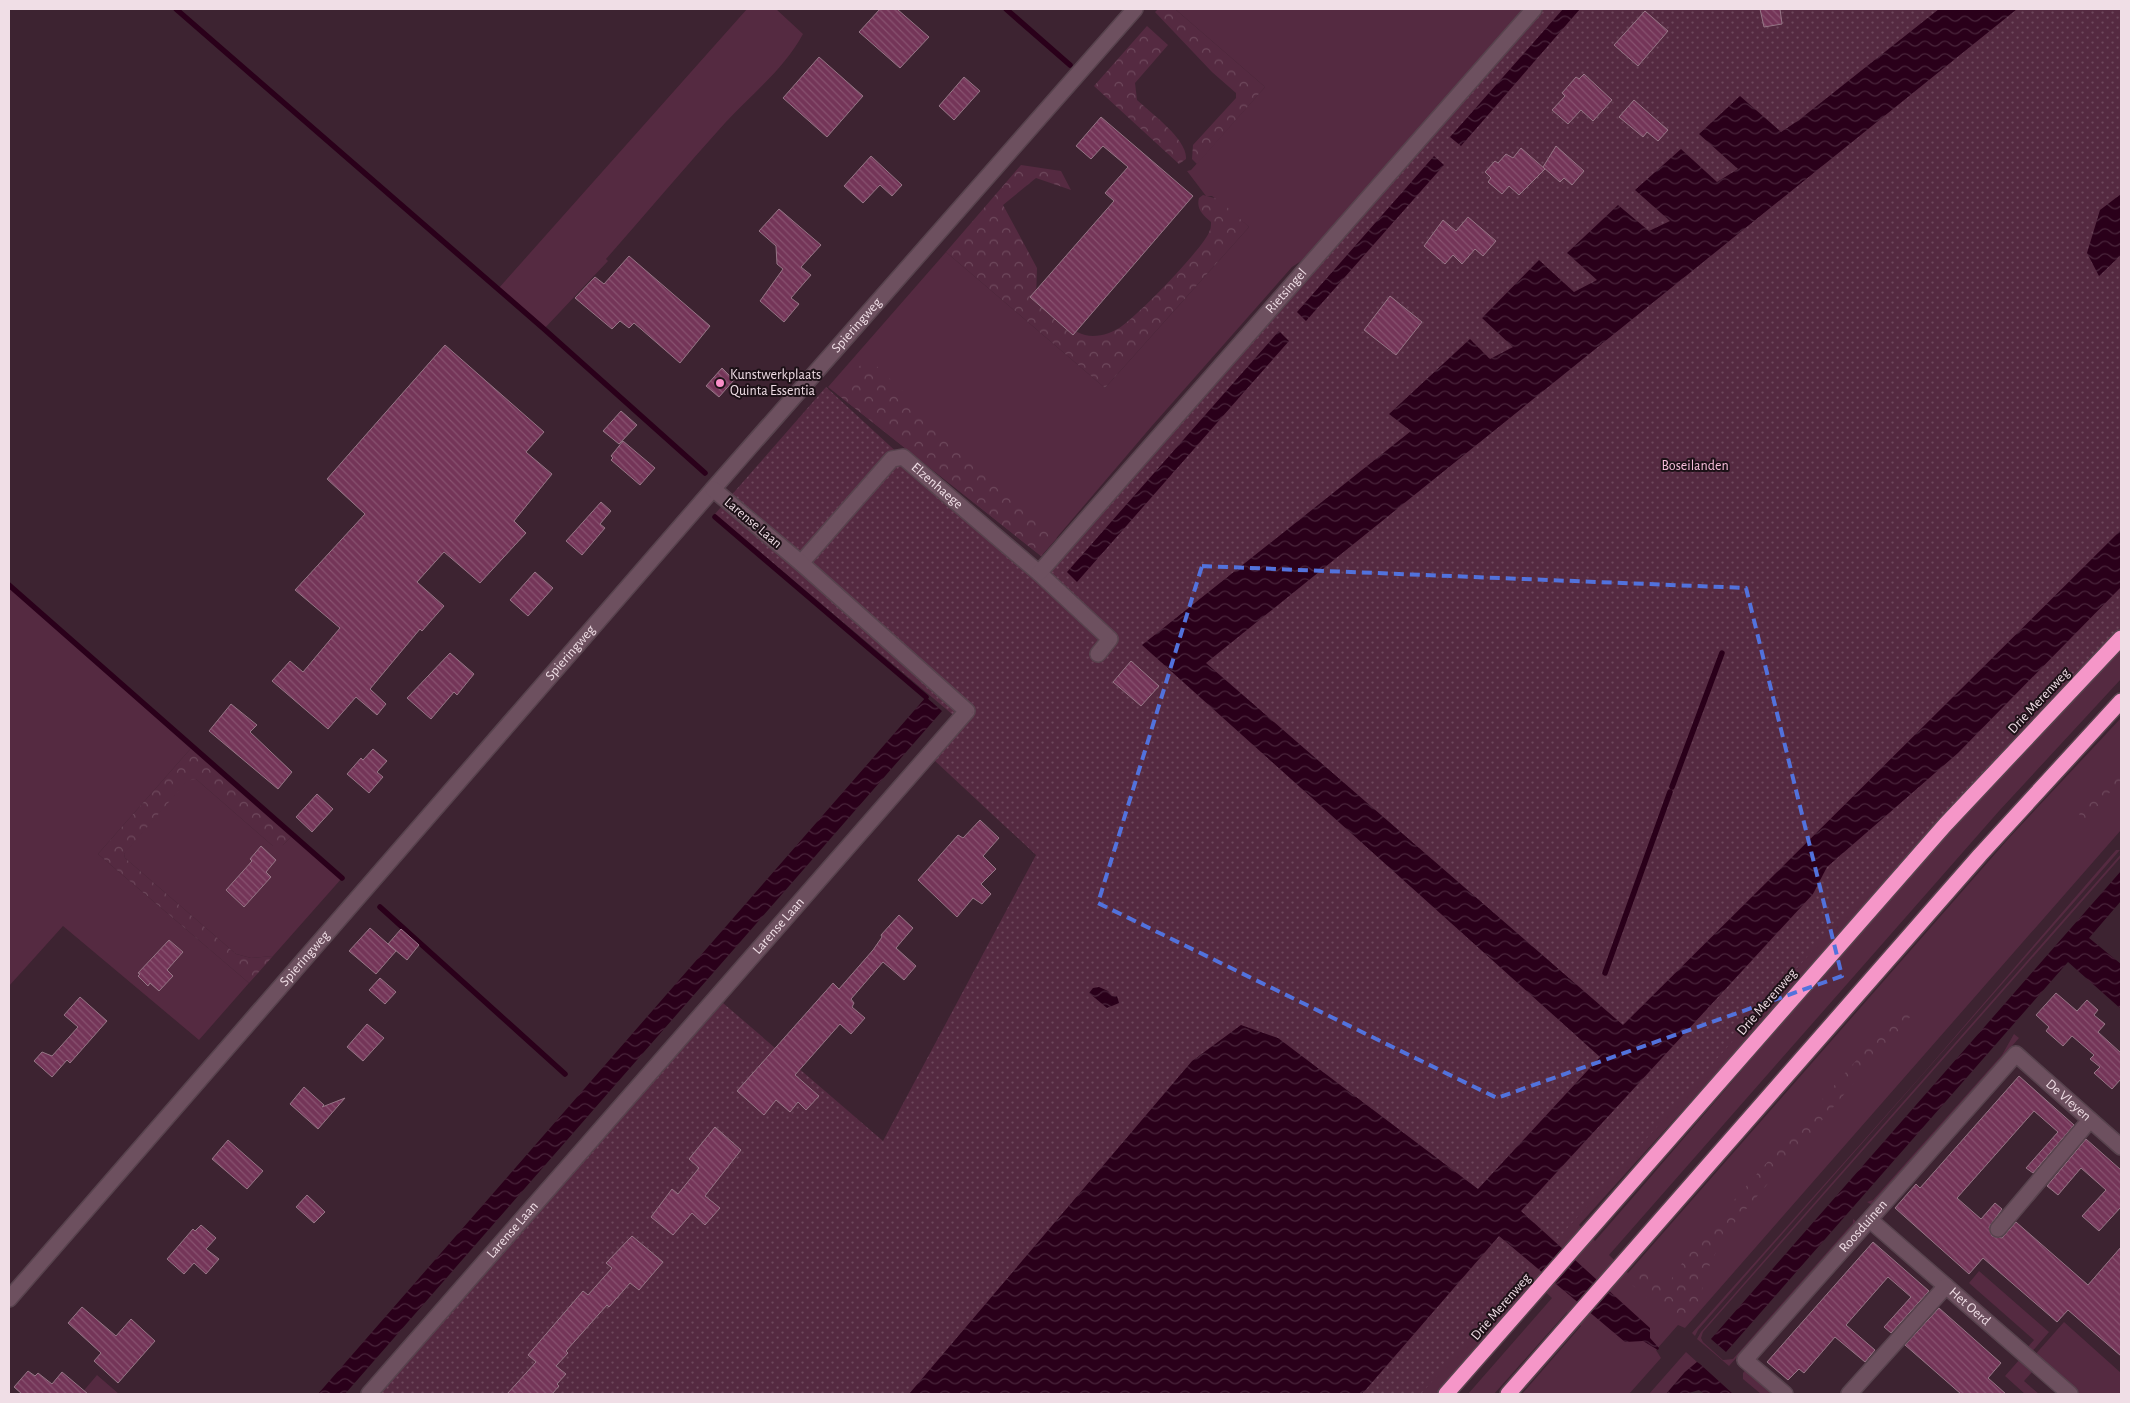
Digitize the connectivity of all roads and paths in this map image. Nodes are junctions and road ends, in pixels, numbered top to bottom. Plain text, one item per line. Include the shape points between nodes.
1 (1135, 9) edge
2 (1534, 9) edge
3 (713, 489) junction
4 (801, 563) junction
5 (1039, 573) junction
6 (2121, 638) edge
7 (1098, 654) dead end
8 (2121, 700) edge
9 (2016, 1054) joint
10 (2090, 1120) junction
11 (2121, 1147) edge
12 (1870, 1220) junction
13 (1998, 1230) dead end
14 (1946, 1286) junction
15 (9, 1299) edge
16 (369, 1394) edge
17 (1446, 1394) edge
18 (1508, 1394) edge
19 (1785, 1394) edge
20 (1849, 1394) edge
21 (2070, 1394) edge

1 - 3 street, Spieringweg
2 - 5 street, Rietsingel
3 - 4 street, Larense Laan
3 - 15 street, Spieringweg
4 - 5 street, Elzenhaege via 892,459 903,457
4 - 16 street, Larense Laan via 967,711
5 - 7 street via 1110,639
6 - 17 highway, Drie Merenweg via 1945,824
8 - 18 highway via 1980,855
9 - 10 street, De Vleyen
9 - 12 street, Roosduinen
10 - 11 street, De Vleyen
10 - 13 street
12 - 14 street, Het Oerd
12 - 19 street, Roosduinen via 1745,1360
14 - 20 street
14 - 21 street, Het Oerd

